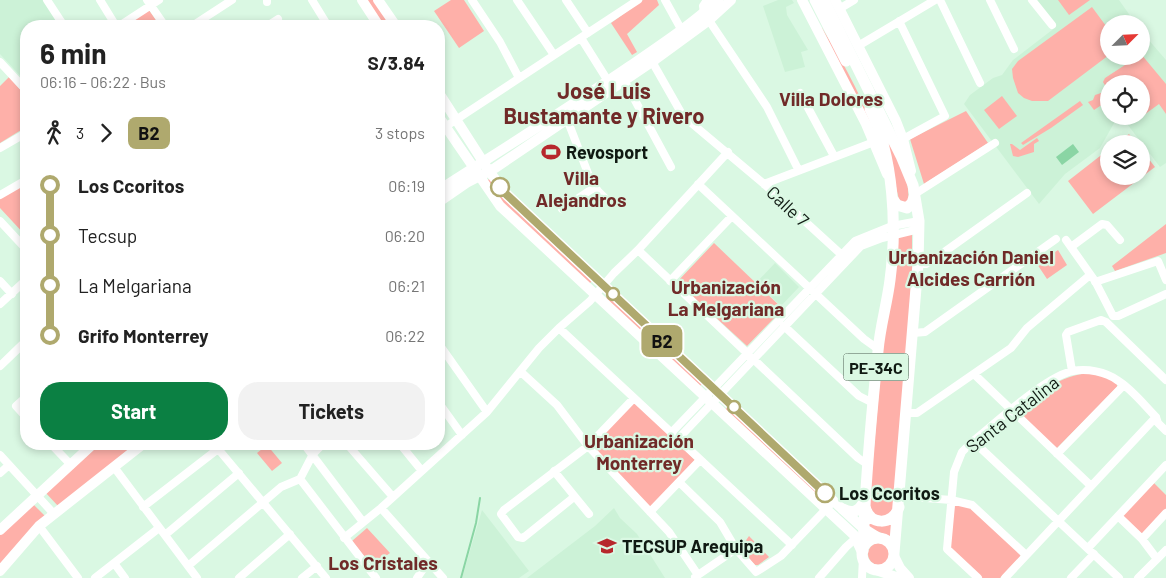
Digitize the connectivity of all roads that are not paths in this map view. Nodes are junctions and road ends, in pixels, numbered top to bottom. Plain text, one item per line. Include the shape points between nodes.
1 (48, 0) edge
2 (100, 0) edge
3 (159, 0) edge
4 (232, 0) edge
5 (312, 0) edge
6 (362, 0) edge
7 (378, 0) edge
8 (472, 0) edge
9 (517, 0) edge
10 (566, 0) edge
11 (638, 0) edge
12 (665, 0) edge
13 (718, 0) edge
14 (731, 0) edge
15 (802, 0) edge
16 (815, 0) edge
17 (824, 0) edge
18 (854, 0) edge
19 (935, 0) edge
20 (940, 0) edge
21 (990, 0) edge
22 (1032, 0) edge
23 (149, 3) edge
24 (837, 4) edge
25 (705, 10) edge
26 (60, 20) edge
27 (114, 20) edge
28 (126, 20) edge
29 (161, 20) edge
30 (201, 20) edge
31 (324, 20) edge
32 (375, 20) edge
33 (392, 20) edge
34 (900, 21) junction
35 (1052, 25) dead end
36 (681, 29) junction
37 (588, 33) junction
38 (581, 38) junction
39 (858, 46) junction
40 (1014, 50) dead end
41 (554, 55) junction
42 (650, 58) junction
43 (0, 62) edge
44 (519, 78) junction
45 (624, 80) junction
46 (608, 81) junction
47 (980, 83) dead end
48 (20, 84) edge
49 (800, 93) dead end
50 (445, 102) edge
51 (456, 119) junction
52 (568, 119) junction
53 (445, 126) joint
54 (20, 136) edge
55 (903, 139) junction
56 (874, 142) junction
57 (472, 143) junction
58 (996, 143) dead end
59 (0, 148) edge
60 (461, 151) junction
61 (728, 152) junction
62 (834, 156) junction
63 (671, 167) dead end
64 (481, 170) junction
65 (798, 170) junction
66 (890, 181) junction
67 (20, 183) edge
68 (698, 184) junction
69 (764, 184) junction
70 (445, 187) edge
71 (595, 187) junction
72 (914, 190) junction
73 (1027, 193) dead end
74 (0, 195) edge
75 (445, 198) edge
76 (892, 198) junction
77 (610, 203) dead end
78 (562, 208) dead end
79 (732, 216) junction
80 (0, 221) edge
81 (919, 225) junction
82 (893, 230) junction
83 (1056, 239) dead end
84 (1120, 240) dead end
85 (20, 243) edge
86 (638, 250) junction
87 (844, 257) junction
88 (918, 264) junction
89 (1090, 275) junction
90 (1166, 280) edge
91 (0, 281) edge
92 (670, 281) junction
93 (1095, 282) junction
94 (20, 286) edge
95 (604, 286) junction
96 (812, 291) junction
97 (12, 294) junction
98 (596, 294) junction
99 (1166, 294) edge
100 (0, 304) edge
101 (784, 326) junction
102 (559, 328) junction
103 (913, 333) junction
104 (20, 347) edge
105 (878, 349) junction
106 (445, 352) edge
107 (747, 354) junction
108 (753, 360) junction
109 (0, 366) edge
110 (1072, 371) junction
111 (521, 372) junction
112 (975, 375) junction
113 (1166, 380) edge
114 (1124, 385) junction
115 (717, 392) junction
116 (634, 398) junction
117 (709, 400) junction
118 (873, 403) junction
119 (1012, 410) junction
120 (445, 411) edge
121 (488, 412) junction
122 (906, 413) junction
123 (1156, 417) junction
124 (1166, 431) edge
125 (671, 433) junction
126 (462, 435) junction
127 (678, 439) junction
128 (973, 441) junction
129 (588, 446) junction
130 (57, 450) edge
131 (87, 450) edge
132 (135, 450) edge
133 (211, 450) edge
134 (219, 450) edge
135 (309, 450) edge
136 (317, 450) edge
137 (352, 450) edge
138 (405, 450) edge
139 (313, 454) junction
140 (1057, 454) junction
141 (0, 455) edge
142 (700, 460) junction
143 (867, 464) junction
144 (9, 465) junction
145 (71, 465) junction
146 (1166, 465) edge
147 (114, 467) junction
148 (422, 471) junction
149 (554, 471) junction
150 (0, 473) edge
151 (239, 473) junction
152 (300, 479) junction
153 (679, 482) junction
154 (1090, 485) junction
155 (38, 496) junction
156 (393, 497) junction
157 (574, 497) junction
158 (864, 500) junction
159 (951, 500) junction
160 (264, 502) junction
161 (899, 502) junction
162 (838, 506) junction
163 (143, 507) junction
164 (381, 508) junction
165 (826, 510) junction
166 (650, 512) junction
167 (54, 514) junction
168 (588, 514) dead end
169 (1166, 514) edge
170 (1118, 516) junction
171 (1058, 520) junction
172 (363, 522) junction
173 (39, 526) junction
174 (159, 528) junction
175 (864, 528) junction
176 (0, 530) edge
177 (290, 534) junction
178 (164, 535) junction
179 (344, 538) junction
180 (856, 538) junction
181 (879, 538) junction
182 (1142, 539) junction
183 (792, 545) junction
184 (736, 549) junction
185 (1166, 550) edge
186 (1091, 551) junction
187 (863, 554) junction
188 (1026, 555) junction
189 (894, 556) junction
190 (1158, 559) junction
191 (114, 562) junction
192 (428, 562) junction
193 (188, 566) junction
194 (317, 566) junction
195 (0, 570) edge
196 (876, 570) junction
197 (696, 576) edge
198 (895, 577) edge
199 (78, 578) edge
200 (95, 578) edge
201 (124, 578) edge
202 (197, 578) edge
203 (239, 578) edge
204 (302, 578) edge
205 (326, 578) edge
206 (376, 578) edge
207 (417, 578) edge
208 (442, 578) edge
209 (819, 578) edge
210 (862, 578) edge
211 (909, 578) edge
212 (978, 578) edge
213 (1005, 578) edge
214 (1071, 578) edge
215 (1119, 578) edge
216 (1138, 578) edge

1 - 26 street
2 - 27 street
3 - 23 street
4 - 30 street
5 - 31 street
6 - 32 main road
7 - 33 main road
8 - 44 street
9 - 41 street
10 - 37 street
11 - 37 street
12 - 36 street
13 - 25 main road
14 - 25 main road
15 - 56 main road
16 - 66 highway, PE-34C via 874,118 884,146
17 - 72 highway, PE-34C via 894,141
18 - 24 street
19 - 34 street
20 - 47 street
21 - 40 street
22 - 35 street
23 - 28 street
23 - 29 street
24 - 39 main road
25 - 36 main road
25 - 42 main road
25 - 65 street via 767,107
34 - 39 street
34 - 55 street via 945,116
36 - 42 main road
37 - 38 street
38 - 41 street
38 - 46 street
39 - 55 main road
41 - 44 street
42 - 45 main road
42 - 46 main road
42 - 61 street, Calle 7 via 683,116
43 - 48 street
44 - 51 street
45 - 52 main road
45 - 63 street
46 - 64 main road
49 - 62 street
50 - 51 main road
51 - 53 street
51 - 57 main road
52 - 64 main road
52 - 71 street
53 - 60 main road
54 - 59 street
55 - 72 main road
56 - 62 street
56 - 66 main road
57 - 60 main road via 470,150
57 - 64 main road
58 - 72 street
60 - 64 main road
61 - 68 street
61 - 69 street, Calle 7
62 - 65 street
64 - 70 main road
64 - 75 main road
64 - 95 main road
64 - 98 main road via 500,206
65 - 69 street
66 - 76 highway, PE-34C
67 - 74 street
68 - 79 street
68 - 86 street
69 - 87 street, Calle 7
71 - 77 street
71 - 78 street
72 - 76 highway via 908,208 898,205
72 - 81 highway, PE-34C
73 - 88 street via 933,260
76 - 82 highway, PE-34C
79 - 92 street
79 - 96 street
80 - 85 street
81 - 82 street
81 - 88 highway, PE-34C
82 - 87 street
82 - 105 highway, PE-34C via 890,280
83 - 103 street via 925,332
84 - 89 street via 1108,225 1102,224 1069,244
86 - 92 street
86 - 95 street
87 - 96 street
88 - 103 highway, PE-34C
89 - 93 street
89 - 112 street via 1027,328 1011,348
90 - 93 street via 1160,264 1155,262
91 - 97 street
92 - 107 street
93 - 99 street via 1110,314 1115,317
94 - 97 street
95 - 98 street
95 - 115 main road
96 - 101 street
96 - 105 street
96 - 107 street
97 - 100 street
98 - 102 street
98 - 117 main road
101 - 108 street
101 - 118 street via 859,396
102 - 111 street
102 - 116 street
103 - 122 highway, PE-34C
104 - 109 street
105 - 118 highway, PE-34C
106 - 121 street
107 - 108 street
107 - 115 street
108 - 115 street
108 - 143 street
110 - 113 street via 1066,335 1101,320
110 - 114 street, Santa Catalina via 1105,374
110 - 119 street, Santa Catalina via 1047,382
111 - 121 street
111 - 129 street via 557,405
112 - 119 street
112 - 122 street via 917,413
114 - 123 street, Santa Catalina
114 - 140 street
115 - 117 street
115 - 162 main road
116 - 125 street
116 - 129 street
117 - 125 street
117 - 127 street
117 - 165 main road
118 - 143 highway, PE-34C
119 - 128 street, Santa Catalina
119 - 140 street
120 - 126 street
121 - 126 street
122 - 161 highway, PE-34C
123 - 124 street, Santa Catalina
123 - 154 street
125 - 127 street
126 - 148 street
127 - 142 street
128 - 159 street, Santa Catalina via 955,465
128 - 171 street
129 - 149 street
129 - 166 street
130 - 145 street
131 - 145 main road
132 - 147 main road
133 - 163 street
134 - 151 street
135 - 139 street
136 - 139 street
137 - 156 street
138 - 148 street
139 - 152 street
139 - 172 street
140 - 154 street
141 - 144 street
142 - 153 street
142 - 183 street
143 - 158 highway, PE-34C
144 - 150 street
144 - 155 street
145 - 155 main road
146 - 170 street
147 - 163 street
147 - 167 main road
148 - 156 street
149 - 157 street
149 - 157 street via 504,510 502,514 518,537 523,538
151 - 160 street
151 - 178 street
152 - 160 street via 281,487
152 - 179 street
153 - 166 street
153 - 184 street via 720,522
154 - 171 street
155 - 167 street
155 - 176 main road
156 - 164 street
157 - 168 street
158 - 161 highway via 868,514 880,522 897,512
158 - 162 highway via 855,512 846,512
158 - 175 highway, PE-34C
159 - 161 street
159 - 188 street via 977,508
159 - 212 street, Santa Catalina via 947,549
160 - 177 street
160 - 193 street
161 - 189 highway, PE-34C
162 - 165 street
162 - 175 main road
163 - 174 street
164 - 172 street
164 - 192 street
165 - 180 main road
165 - 183 street
166 - 197 street via 669,532
167 - 173 main road
169 - 182 street
170 - 182 street
170 - 186 street
171 - 186 street
171 - 188 street
172 - 179 street
173 - 195 main road
173 - 199 street
174 - 178 street
174 - 191 street
175 - 181 main road
175 - 187 highway, PE-34C
177 - 194 street
177 - 203 street
178 - 193 street
179 - 206 street
180 - 187 main road
180 - 209 street
181 - 187 highway via 869,541
181 - 189 highway via 889,542
182 - 190 street
183 - 184 street via 756,572
184 - 197 street
185 - 190 street
186 - 214 street
186 - 215 street
187 - 196 highway via 868,566
187 - 210 street
188 - 213 street
189 - 196 highway via 888,567
189 - 198 street
189 - 211 main road
190 - 216 street
191 - 200 street
191 - 201 street
192 - 207 street
192 - 208 street
193 - 202 street
194 - 204 street
194 - 205 street
196 - 198 main road

